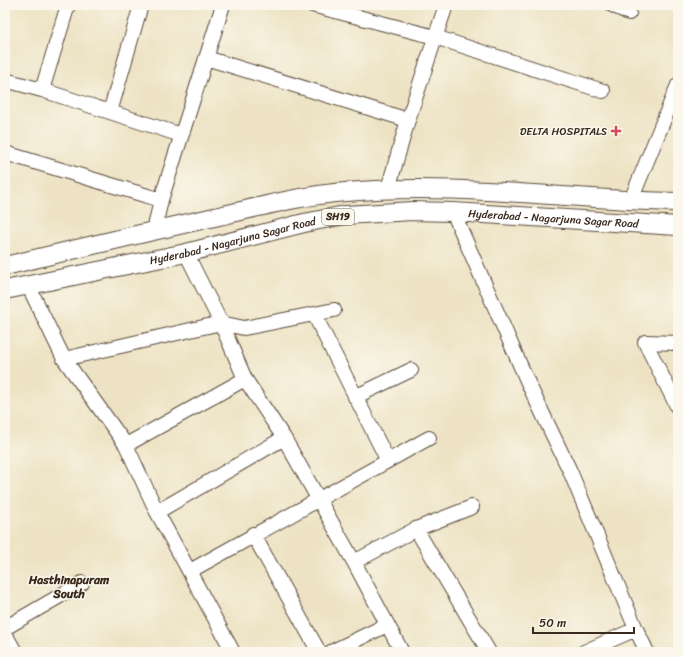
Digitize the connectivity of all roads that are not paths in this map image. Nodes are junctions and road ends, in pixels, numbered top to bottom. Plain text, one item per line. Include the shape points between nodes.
1 (68, 5) edge
2 (141, 5) edge
3 (223, 5) edge
4 (312, 5) edge
5 (446, 5) edge
6 (612, 5) edge
7 (629, 13) dead end
8 (435, 37) junction
9 (206, 58) junction
10 (5, 80) edge
11 (678, 85) edge
12 (42, 90) junction
13 (603, 91) dead end
14 (110, 112) junction
15 (408, 120) junction
16 (181, 135) junction
17 (5, 153) edge
18 (388, 189) junction
19 (161, 200) junction
20 (631, 200) junction
21 (678, 202) edge
22 (453, 212) junction
23 (678, 226) edge
24 (154, 231) junction
25 (186, 252) junction
26 (5, 266) edge
27 (28, 285) junction
28 (5, 290) edge
29 (334, 310) dead end
30 (314, 314) junction
31 (221, 323) junction
32 (678, 343) edge
33 (64, 359) junction
34 (411, 370) dead end
35 (245, 379) junction
36 (355, 397) junction
37 (678, 408) edge
38 (284, 438) junction
39 (429, 438) dead end
40 (126, 445) junction
41 (388, 461) junction
42 (319, 500) junction
43 (472, 507) dead end
44 (157, 512) junction
45 (416, 529) junction
46 (253, 534) junction
47 (354, 562) junction
48 (190, 570) junction
49 (82, 583) dead end
50 (387, 624) junction
51 (5, 628) edge
52 (636, 629) junction
53 (5, 634) edge
54 (15, 652) edge
55 (233, 652) edge
56 (318, 652) edge
57 (331, 652) edge
58 (402, 652) edge
59 (489, 652) edge
60 (584, 652) edge
61 (647, 652) edge

1 - 12 street
2 - 14 street
3 - 9 street
4 - 8 street
5 - 8 street
6 - 7 street
8 - 13 street
8 - 15 street
9 - 15 street
9 - 16 street
10 - 12 street
11 - 20 street
12 - 14 street
14 - 16 street
15 - 18 street
16 - 19 street
17 - 19 street
18 - 20 main road, Hyderabad - Nagarjuna Sagar Road / SH19 via 445,189
18 - 24 main road, Hyderabad - Nagarjuna Sagar Road / SH19 via 345,192 284,202
19 - 24 street
20 - 21 main road, Hyderabad - Nagarjuna Sagar Road / SH19
22 - 23 main road, Hyderabad - Nagarjuna Sagar Road / SH19
22 - 25 main road, Hyderabad - Nagarjuna Sagar Road / SH19 via 412,211 346,215
22 - 52 street via 570,471
24 - 26 main road, Hyderabad - Nagarjuna Sagar Road / SH19
25 - 27 main road, Hyderabad - Nagarjuna Sagar Road / SH19
25 - 31 street
27 - 28 main road, Hyderabad - Nagarjuna Sagar Road / SH19
27 - 33 street
29 - 30 street
30 - 31 street via 244,328
30 - 36 street
31 - 33 street
31 - 35 street
32 - 37 street via 645,342
33 - 40 street
34 - 36 street
35 - 38 street
35 - 40 street
36 - 41 street
38 - 42 street
38 - 44 street
39 - 41 street
40 - 44 street
41 - 42 street
42 - 46 street
42 - 47 street
43 - 45 street
44 - 48 street
45 - 47 street
45 - 59 street
46 - 48 street
46 - 56 street
47 - 50 street
48 - 55 street
49 - 51 street
50 - 57 street
50 - 58 street
52 - 60 street
52 - 61 street
53 - 54 street

